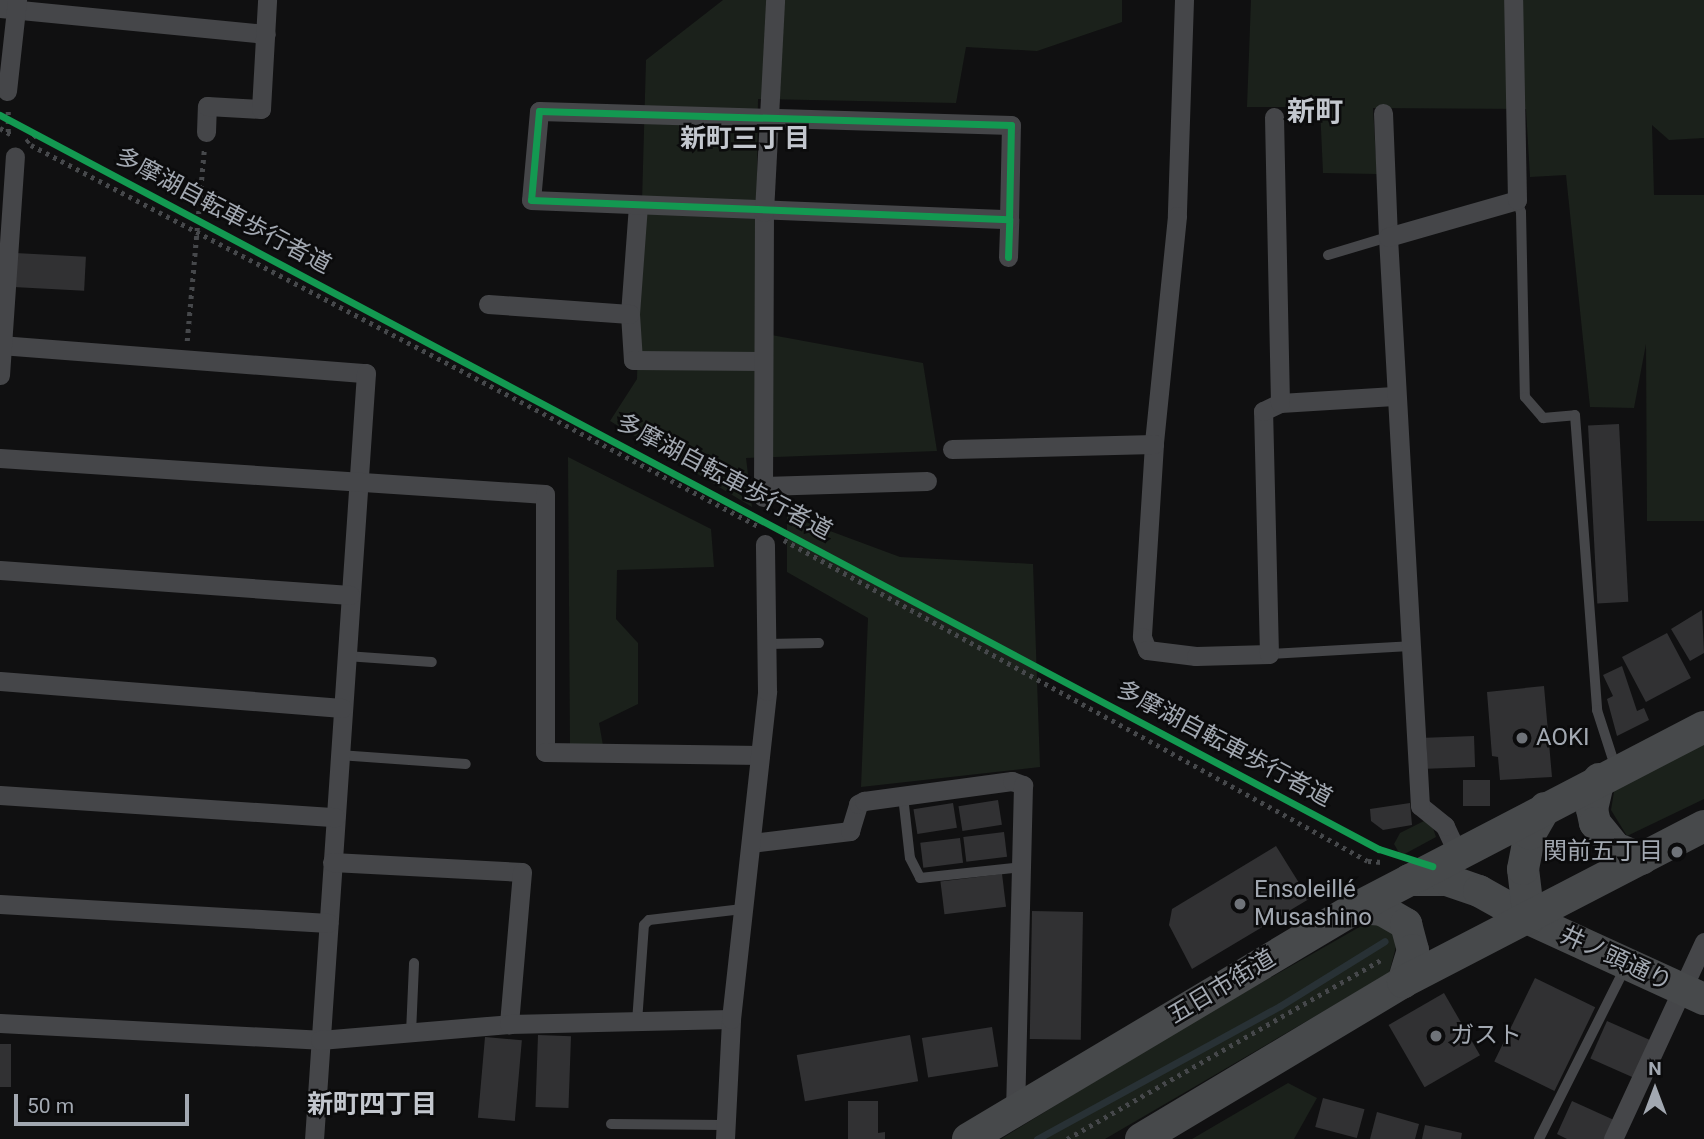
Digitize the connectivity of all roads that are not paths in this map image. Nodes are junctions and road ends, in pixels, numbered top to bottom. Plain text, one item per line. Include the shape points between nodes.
1 (267, 0) edge
2 (775, 0) edge
3 (1184, 0) edge
4 (1513, 0) edge
5 (11, 6) edge
6 (265, 34) junction
7 (7, 91) dead end
8 (1383, 113) dead end
9 (1273, 117) dead end
10 (769, 119) junction
11 (206, 132) road end
12 (20, 150) road end
13 (1517, 200) junction
14 (638, 205) junction
15 (6, 207) edge
16 (764, 212) junction
17 (1009, 219) junction
18 (1388, 237) junction
19 (1328, 255) dead end
20 (1008, 257) dead end
21 (488, 304) dead end
22 (630, 314) junction
23 (1, 345) edge
24 (763, 361) junction
25 (0, 375) edge
26 (1394, 397) junction
27 (1280, 403) junction
28 (1154, 444) junction
29 (952, 449) dead end
30 (0, 458) edge
31 (927, 481) dead end
32 (358, 484) junction
33 (769, 531) road end
34 (0, 570) edge
35 (350, 595) junction
36 (819, 643) dead end
37 (767, 644) junction
38 (1410, 646) junction
39 (1269, 654) junction
40 (346, 656) junction
41 (432, 662) dead end
42 (0, 681) edge
43 (342, 708) junction
44 (1704, 727) edge
45 (339, 755) junction
46 (760, 755) junction
47 (466, 764) dead end
48 (1608, 775) junction
49 (0, 795) edge
50 (903, 796) junction
51 (1545, 808) junction
52 (335, 817) junction
53 (1704, 826) edge
54 (751, 843) junction
55 (1642, 859) junction
56 (332, 862) junction
57 (1432, 866) junction
58 (1023, 867) junction
59 (0, 904) edge
60 (1356, 908) junction
61 (742, 909) junction
62 (1529, 919) junction
63 (328, 923) junction
64 (1704, 942) edge
65 (414, 963) dead end
66 (1627, 964) junction
67 (1403, 982) junction
68 (1693, 994) edge
69 (731, 1019) junction
70 (637, 1022) junction
71 (0, 1023) edge
72 (509, 1024) junction
73 (411, 1033) junction
74 (320, 1040) junction
75 (1015, 1110) junction
76 (611, 1124) dead end
77 (724, 1132) edge
78 (314, 1139) edge
79 (968, 1139) edge
80 (1141, 1139) edge
81 (1539, 1139) edge
82 (1613, 1139) edge

1 - 6 street
2 - 10 street
3 - 28 street via 1177,216
4 - 13 street
5 - 6 street
5 - 7 street
6 - 11 street via 261,109 207,106
8 - 18 street
9 - 27 street
10 - 14 street via 539,111 531,200
10 - 16 street
10 - 17 street via 1012,125
12 - 15 street
13 - 18 street
13 - 48 lane via 1521,212 1525,397 1544,418 1575,415 1597,710
14 - 16 street
14 - 22 street
15 - 23 street
16 - 17 street
16 - 24 street
17 - 20 street
18 - 19 lane
18 - 26 street
21 - 22 street
22 - 24 street via 633,360
23 - 25 street
23 - 32 street via 366,373
24 - 31 street via 763,492
26 - 27 street
26 - 38 street
27 - 39 street via 1264,411
28 - 29 street
28 - 39 street via 1142,637 1147,650 1196,656
30 - 32 street
32 - 35 street
32 - 46 street via 545,494 545,752
33 - 37 street
34 - 35 street
35 - 40 street
36 - 37 lane
37 - 46 street
38 - 39 lane
38 - 57 street via 1420,806 1445,826
40 - 41 lane
40 - 43 street
42 - 43 street
43 - 45 street
44 - 48 main road, 五日市街道
45 - 47 lane
45 - 52 street
46 - 54 street
48 - 51 main road, 五日市街道
48 - 55 main road via 1592,809 1595,823 1615,848
49 - 52 street
50 - 54 street via 858,804 850,831
50 - 58 lane via 909,858 920,878
50 - 58 street via 1018,782 1026,790
51 - 57 main road, 五日市街道
51 - 62 main road via 1530,834 1523,869
52 - 56 street
53 - 55 main road
54 - 61 street
55 - 62 main road
56 - 63 street
56 - 72 street via 522,872
57 - 60 main road, 五日市街道
57 - 62 main road, 井ノ頭通り via 1447,880 1479,891
58 - 75 street
59 - 63 street
60 - 67 main road via 1406,923 1413,942
60 - 75 main road, 五日市街道
61 - 69 street
61 - 70 lane via 649,920 644,925
62 - 66 main road, 井ノ頭通り
62 - 67 main road
63 - 74 street
64 - 68 street
65 - 73 lane
66 - 68 main road, 井ノ頭通り
66 - 81 lane
67 - 80 main road
68 - 82 street
69 - 70 street
69 - 77 street
70 - 72 street
71 - 74 street
72 - 73 street
73 - 74 street
74 - 78 street
75 - 79 main road, 五日市街道
76 - 77 lane

